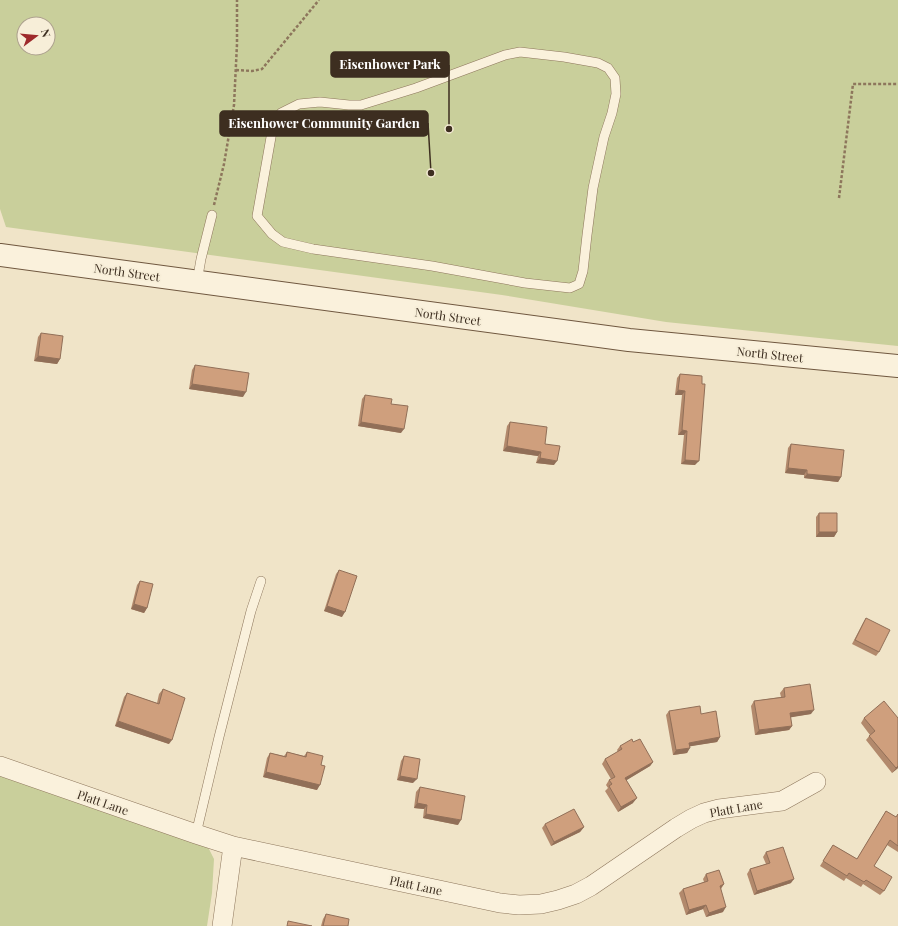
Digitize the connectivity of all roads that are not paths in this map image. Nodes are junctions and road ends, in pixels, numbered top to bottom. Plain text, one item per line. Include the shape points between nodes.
1 (268, 154) joint
2 (212, 215) road end
3 (0, 255) edge
4 (197, 282) junction
5 (898, 366) edge
6 (261, 580) dead end
7 (0, 766) edge
8 (816, 782) dead end
9 (196, 834) junction
10 (233, 846) junction
11 (222, 926) edge

1 - 1 lane via 257,216 272,234 283,242 525,283 570,288 579,284 583,271 593,188 616,94 615,78 608,68 598,63 520,52 505,55 416,88 361,104 299,104 281,113 273,126
2 - 4 lane
3 - 4 main road, North Street
4 - 5 main road, North Street via 630,340
6 - 9 lane via 251,611
7 - 9 street, Platt Lane
8 - 10 street, Platt Lane via 782,800 719,809 691,819 591,886 576,894 541,904 500,903
9 - 10 street, Platt Lane
10 - 11 street

